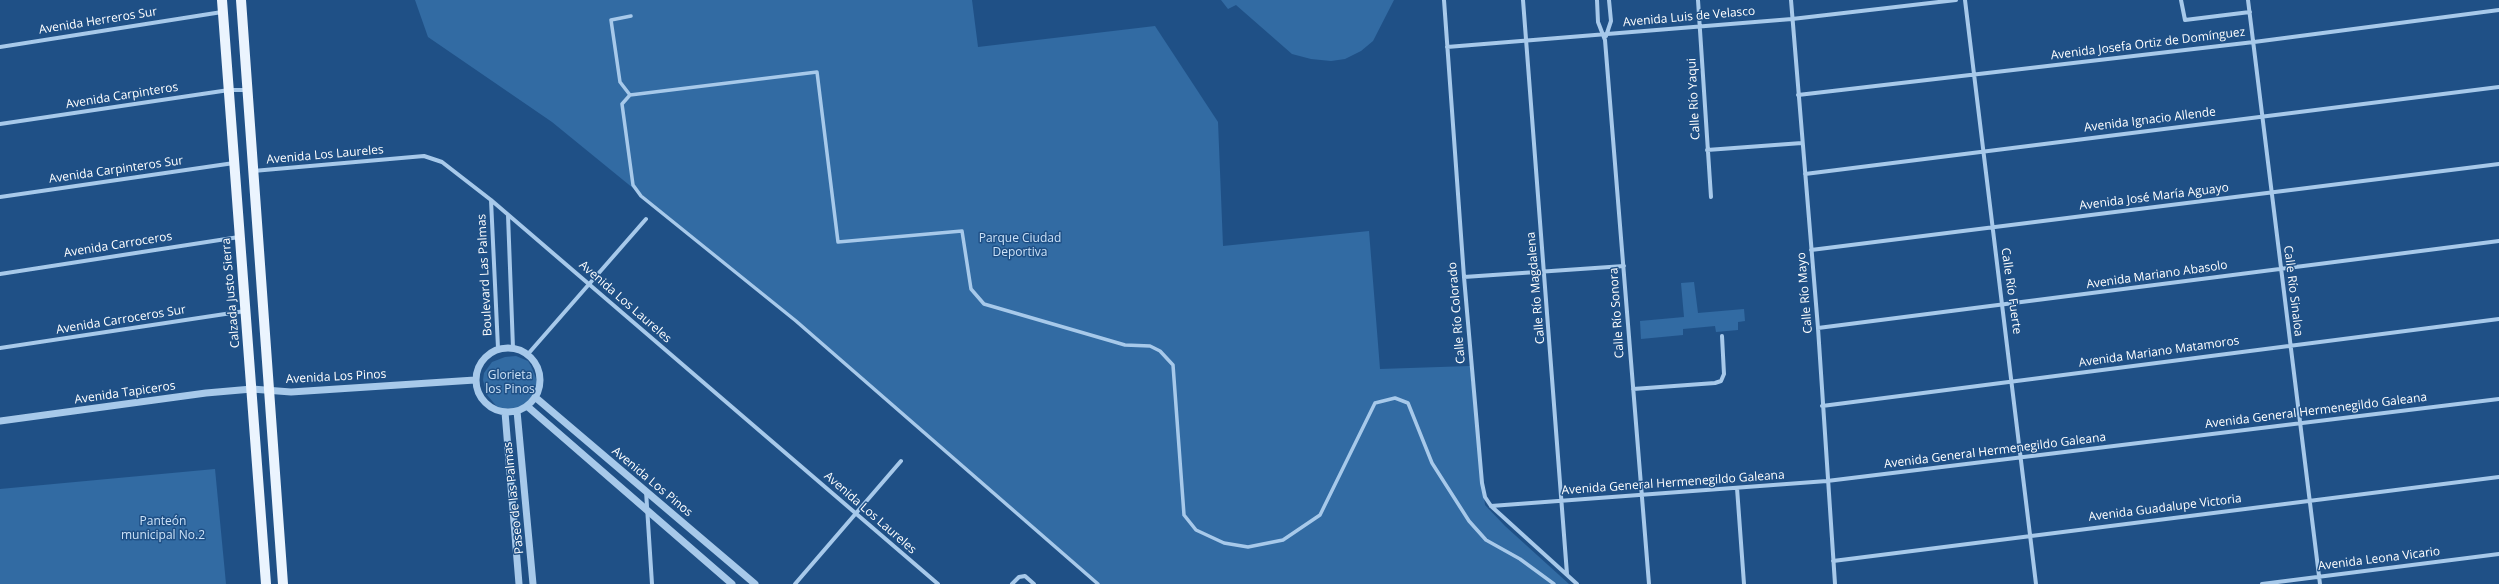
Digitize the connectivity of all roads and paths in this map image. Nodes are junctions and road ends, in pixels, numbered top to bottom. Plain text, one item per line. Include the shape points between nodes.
1 (222, 0) edge
2 (241, 0) edge
3 (1444, 0) edge
4 (1523, 0) edge
5 (1597, 0) edge
6 (1609, 0) edge
7 (1698, 0) edge
8 (1791, 0) edge
9 (1956, 0) edge
10 (1965, 0) edge
11 (2181, 0) edge
12 (2248, 0) edge
13 (2499, 10) edge
14 (223, 12) junction
15 (2250, 12) junction
16 (631, 16) dead end
17 (1792, 19) junction
18 (1700, 27) junction
19 (1605, 34) junction
20 (1525, 39) junction
21 (2254, 42) junction
22 (0, 47) edge
23 (1447, 47) junction
24 (1973, 75) junction
25 (2499, 87) edge
26 (229, 90) junction
27 (248, 90) junction
28 (630, 95) junction
29 (1798, 95) junction
30 (2261, 116) junction
31 (0, 124) edge
32 (1802, 143) junction
33 (1707, 150) junction
34 (1983, 152) junction
35 (234, 163) junction
36 (2499, 164) edge
37 (253, 171) junction
38 (1804, 174) junction
39 (2270, 193) junction
40 (0, 197) edge
41 (1711, 197) dead end
42 (491, 200) junction
43 (508, 215) junction
44 (646, 219) dead end
45 (1992, 227) junction
46 (240, 237) junction
47 (2499, 241) edge
48 (1811, 250) junction
49 (1624, 266) junction
50 (2280, 269) junction
51 (1545, 272) junction
52 (0, 274) edge
53 (1464, 277) junction
54 (589, 285) junction
55 (2004, 306) junction
56 (246, 311) junction
57 (2499, 319) edge
58 (1818, 328) junction
59 (1722, 336) dead end
60 (2289, 345) junction
61 (0, 348) edge
62 (498, 348) junction
63 (513, 348) junction
64 (528, 354) junction
65 (475, 380) junction
66 (2013, 381) junction
67 (252, 389) junction
68 (270, 389) junction
69 (1633, 389) junction
70 (535, 397) junction
71 (2499, 398) edge
72 (527, 406) junction
73 (1822, 406) junction
74 (516, 411) junction
75 (505, 412) junction
76 (0, 422) edge
77 (2299, 424) junction
78 (2021, 459) junction
79 (901, 461) dead end
80 (2499, 477) edge
81 (1827, 481) junction
82 (1737, 488) junction
83 (646, 490) junction
84 (1641, 495) junction
85 (2309, 500) junction
86 (1563, 501) junction
87 (1491, 506) junction
88 (648, 508) junction
89 (856, 514) junction
90 (2030, 536) junction
91 (2499, 554) edge
92 (1833, 561) junction
93 (1567, 574) junction
94 (2319, 577) junction
95 (266, 584) edge
96 (283, 584) edge
97 (519, 584) edge
98 (533, 584) edge
99 (652, 584) edge
100 (732, 584) edge
101 (755, 584) edge
102 (795, 584) edge
103 (938, 584) edge
104 (1012, 584) edge
105 (1034, 584) edge
106 (1098, 584) edge
107 (1554, 584) edge
108 (1577, 584) edge
109 (1649, 584) edge
110 (1744, 584) edge
111 (1835, 584) edge
112 (2036, 584) edge
113 (2262, 584) edge
114 (2320, 584) edge

1 - 14 main road, Calzada Justo Sierra
2 - 27 main road
3 - 23 street, Calle Río Colorado
4 - 20 street, Calle Río Magdalena
5 - 19 street, Calle Río Sonora via 1598,22
6 - 19 street, Calle Río Sonora via 1611,21
7 - 18 street, Calle Río Yaqui
8 - 17 street, Calle Río Mayo
9 - 17 street, Avenida Luis de Velasco
10 - 24 street, Calle Río Fuerte
11 - 15 street via 2185,20
12 - 15 street, Calle Río Sinaloa
13 - 21 street, Avenida Josefa Ortiz de Domínguez
14 - 22 street, Avenida Herreros Sur
14 - 26 main road, Calzada Justo Sierra
15 - 21 street, Calle Río Sinaloa
16 - 28 street via 611,20 620,82
17 - 18 street, Avenida Luis de Velasco
17 - 29 street, Calle Río Mayo
18 - 19 street, Avenida Luis de Velasco
18 - 33 street, Calle Río Yaqui
19 - 20 street, Avenida Luis de Velasco
19 - 49 street, Calle Río Sonora
20 - 23 street, Avenida Luis de Velasco
20 - 51 street, Calle Río Magdalena
21 - 24 street, Avenida Josefa Ortiz de Domínguez
21 - 30 street, Calle Río Sinaloa
23 - 53 street, Calle Río Colorado
24 - 29 street, Avenida Josefa Ortiz de Domínguez
24 - 34 street, Calle Río Fuerte
25 - 30 street, Avenida Ignacio Allende
26 - 27 street, Avenida Carpinteros
26 - 31 street, Avenida Carpinteros
26 - 35 main road, Calzada Justo Sierra
27 - 37 main road
28 - 106 street via 622,104 633,185 641,196 796,321
28 - 107 street via 816,72 838,242 962,231 971,289 984,304 1125,345 1150,346 1160,352 1173,365 1184,515 1196,530 1224,543 1248,547 1283,540 1290,536 1320,515 1376,403 1394,398 1408,403 1432,463 1469,521 1486,540 1520,559
29 - 32 street, Calle Río Mayo
30 - 34 street, Avenida Ignacio Allende
30 - 39 street, Calle Río Sinaloa
32 - 33 street
32 - 38 street, Calle Río Mayo
33 - 41 street, Calle Río Yaqui
34 - 38 street, Avenida Ignacio Allende
34 - 45 street, Calle Río Fuerte
35 - 40 street, Avenida Carpinteros Sur
35 - 46 main road, Calzada Justo Sierra
36 - 39 street, Avenida José María Aguayo
37 - 42 street, Avenida Los Laureles via 424,156 442,162
37 - 68 main road
38 - 48 street, Calle Río Mayo
39 - 45 street, Avenida José María Aguayo
39 - 50 street, Calle Río Sinaloa
42 - 43 street, Avenida Los Laureles
42 - 62 street, Boulevard Las Palmas
43 - 54 street, Avenida Los Laureles
43 - 63 street, Boulevard Las Palmas
44 - 54 street
45 - 48 street, Avenida José María Aguayo
45 - 55 street, Calle Río Fuerte
46 - 52 street, Avenida Carroceros
46 - 56 main road, Calzada Justo Sierra
47 - 50 street, Avenida Mariano Abasolo
48 - 58 street, Calle Río Mayo
49 - 51 street
49 - 69 street, Calle Río Sonora
50 - 55 street, Avenida Mariano Abasolo
50 - 60 street, Calle Río Sinaloa
51 - 53 street
51 - 86 street, Calle Río Magdalena
53 - 87 street, Calle Río Colorado via 1482,483 1485,497
54 - 64 street
54 - 89 street, Avenida Los Laureles
55 - 58 street, Avenida Mariano Abasolo
55 - 66 street, Calle Río Fuerte
56 - 61 street, Avenida Carroceros Sur
56 - 67 main road, Calzada Justo Sierra
57 - 60 street, Avenida Mariano Matamoros
58 - 73 street, Calle Río Mayo
59 - 69 street via 1724,374 1716,383
60 - 66 street, Avenida Mariano Matamoros
60 - 77 street, Calle Río Sinaloa
62 - 63 street
62 - 65 street via 481,361
63 - 64 street
64 - 70 street via 536,363 540,374 540,386
65 - 68 street, Avenida Los Pinos via 291,392
65 - 75 street via 484,402 494,409
66 - 73 street, Avenida Mariano Matamoros
66 - 78 street, Calle Río Fuerte
67 - 68 street, Avenida Los Pinos
67 - 76 street, Avenida Tapiceros via 206,392
67 - 95 main road, Calzada Justo Sierra
68 - 96 main road
69 - 84 street, Calle Río Sonora
70 - 72 street
70 - 83 street, Avenida Los Pinos
71 - 77 street, Avenida General Hermenegildo Galeana
72 - 74 street
72 - 88 street, Avenida Los Pinos
73 - 81 street, Calle Río Mayo
74 - 75 street
74 - 98 street, Paseo de las Palmas
75 - 97 street, Paseo de las Palmas
77 - 78 street, Avenida General Hermenegildo Galeana
77 - 85 street, Calle Río Sinaloa
78 - 81 street, Avenida General Hermenegildo Galeana
78 - 90 street, Calle Río Fuerte
79 - 89 street
80 - 85 street, Avenida Guadalupe Victoria
81 - 82 street, Avenida General Hermenegildo Galeana
81 - 92 street, Calle Río Mayo
82 - 84 street, Avenida General Hermenegildo Galeana
82 - 110 street
83 - 88 street
83 - 101 street, Avenida Los Pinos
84 - 86 street, Avenida General Hermenegildo Galeana
84 - 109 street, Calle Río Sonora
85 - 90 street, Avenida Guadalupe Victoria
85 - 94 street, Calle Río Sinaloa
86 - 87 street, Avenida General Hermenegildo Galeana
86 - 93 street, Calle Río Magdalena
87 - 93 street, Calle Río Colorado
88 - 99 street
88 - 100 street, Avenida Los Pinos
89 - 102 street
89 - 103 street, Avenida Los Laureles
90 - 92 street, Avenida Guadalupe Victoria
90 - 112 street, Calle Río Fuerte
91 - 94 street, Avenida Leona Vicario
92 - 111 street, Calle Río Mayo
93 - 108 street, Calle Río Colorado
94 - 113 street, Avenida Leona Vicario
94 - 114 street, Calle Río Sinaloa
104 - 105 street via 1019,577 1025,576

